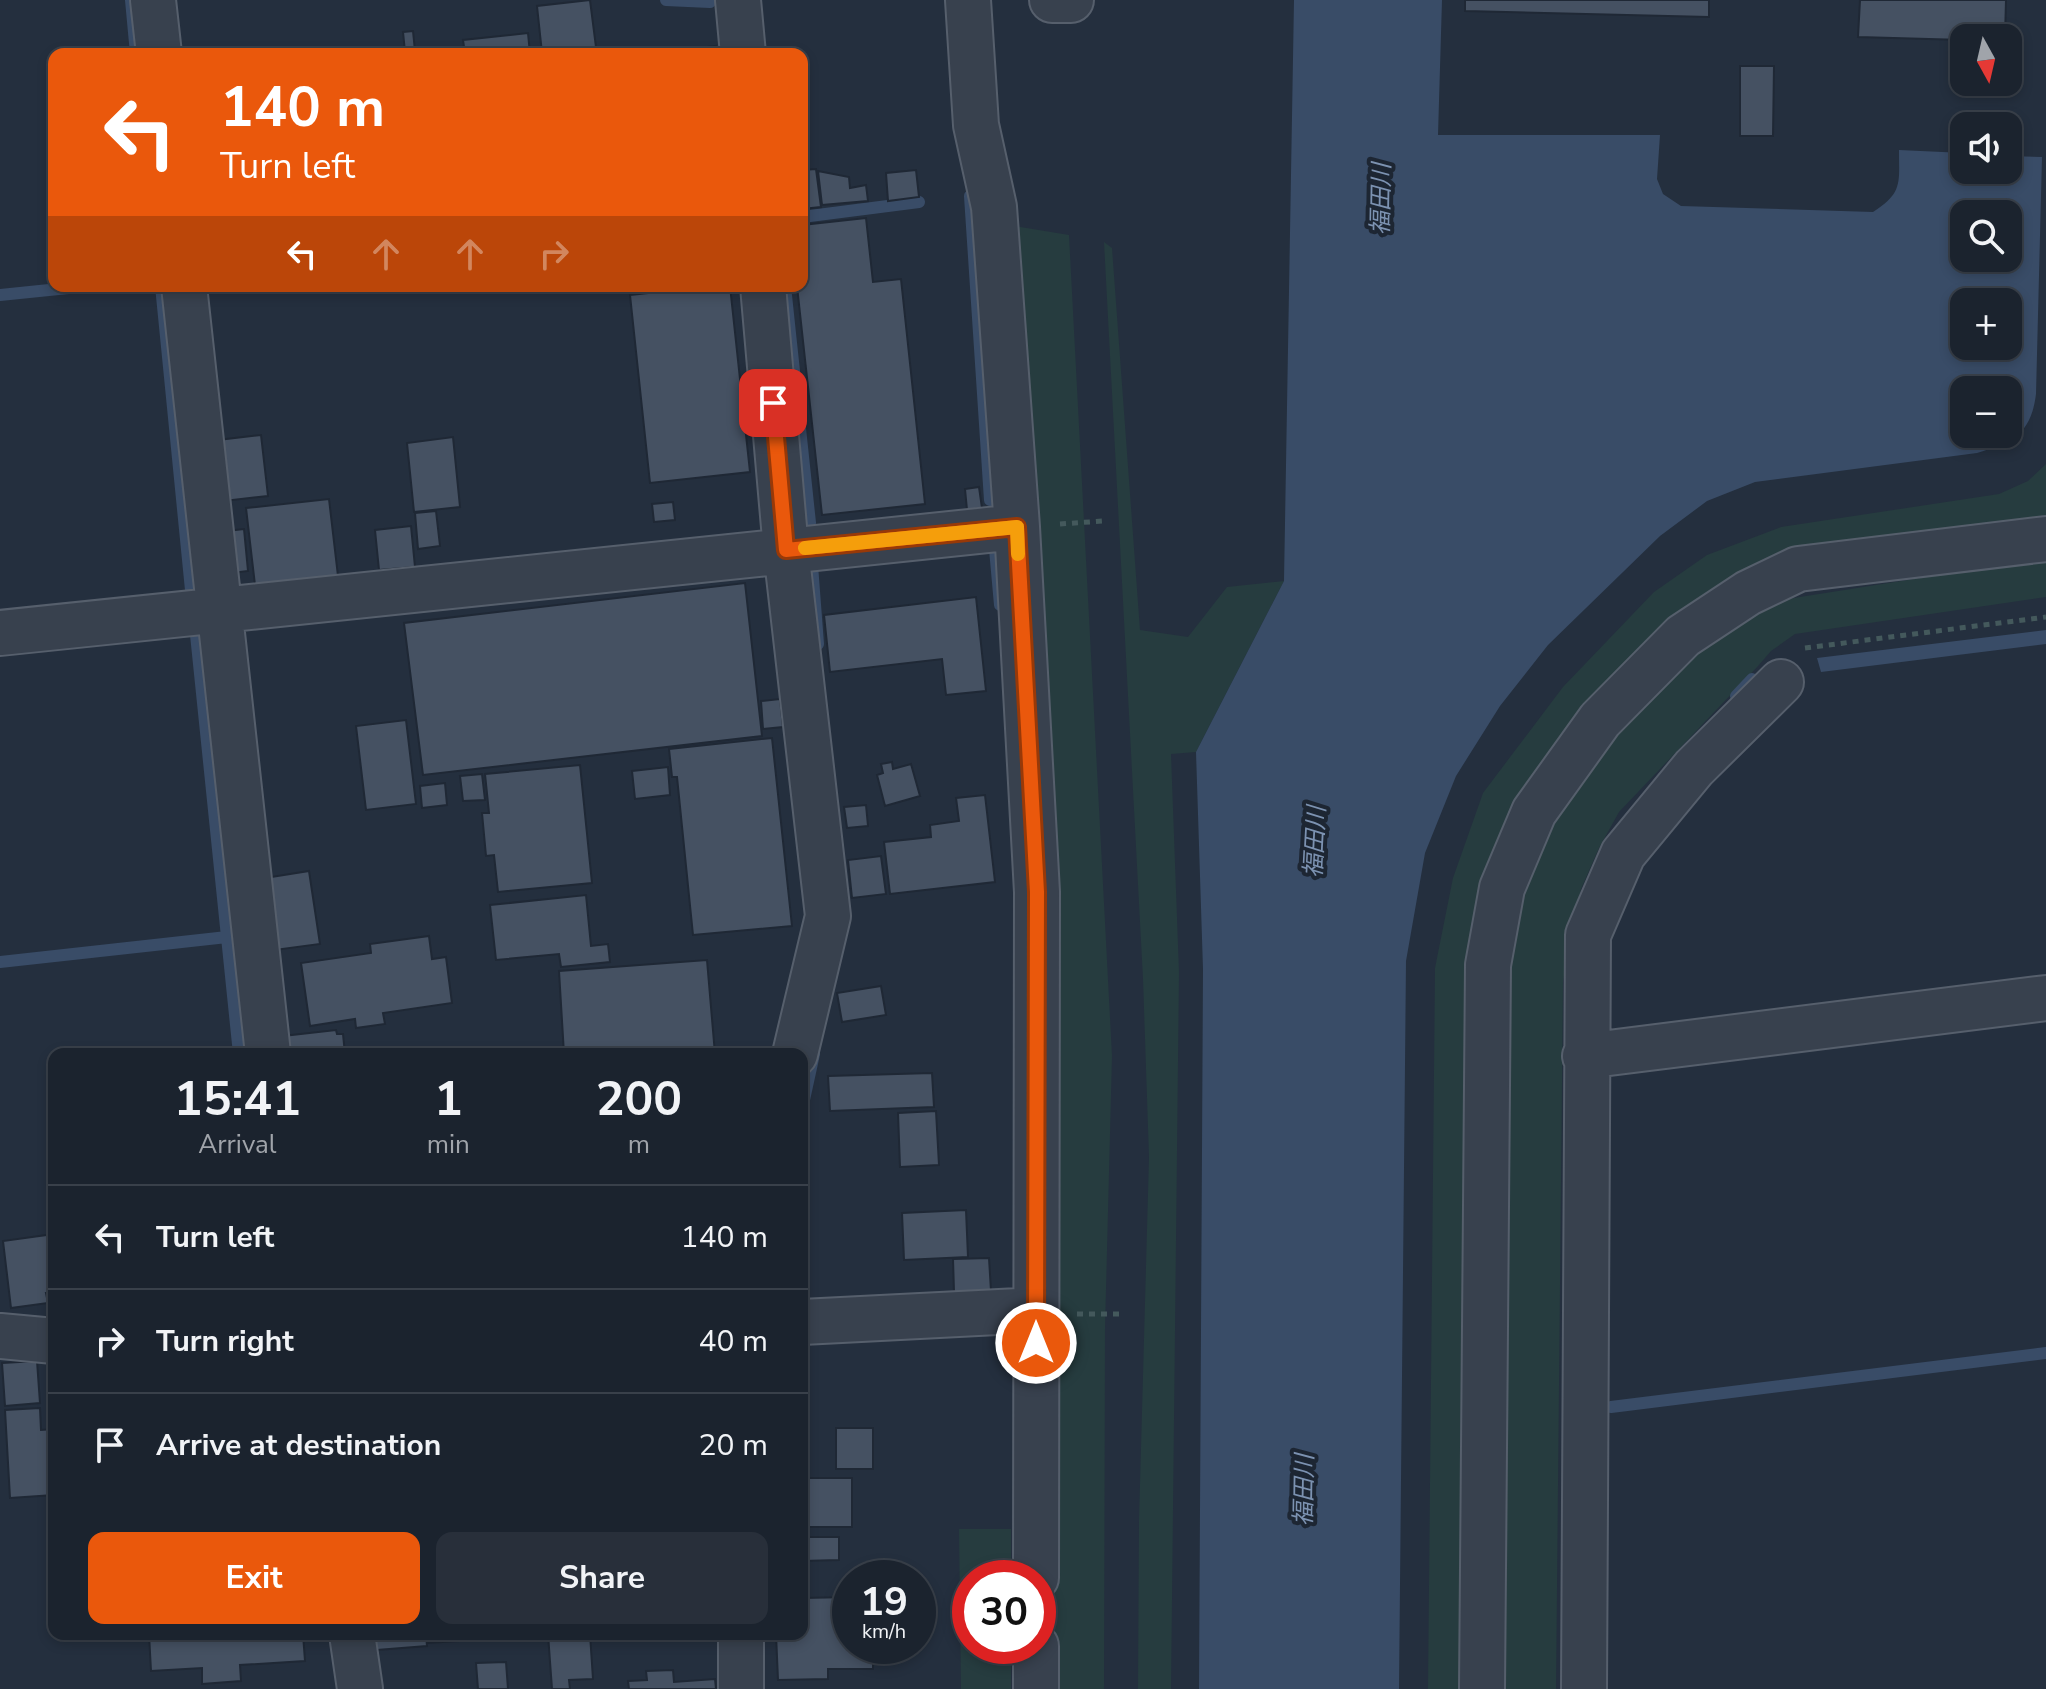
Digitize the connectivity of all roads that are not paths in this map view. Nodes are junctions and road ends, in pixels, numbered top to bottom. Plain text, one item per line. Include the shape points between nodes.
1 (153, 0) edge
2 (738, 0) edge
3 (968, 0) edge
4 (1052, 0) edge
5 (1071, 0) edge
6 (158, 48) edge
7 (742, 48) edge
8 (185, 292) edge
9 (764, 292) edge
10 (1017, 527) junction
11 (2046, 539) edge
12 (786, 550) junction
13 (219, 609) junction
14 (0, 633) edge
15 (1791, 665) road end
16 (2046, 998) edge
17 (267, 1048) edge
18 (796, 1048) edge
19 (1585, 1056) junction
20 (1036, 1310) junction
21 (808, 1322) edge
22 (0, 1336) edge
23 (48, 1340) edge
24 (1036, 1560) edge
25 (353, 1640) edge
26 (741, 1640) edge
27 (1036, 1664) edge
28 (360, 1689) edge
29 (741, 1689) edge
30 (1036, 1689) edge
31 (1482, 1689) edge
32 (1584, 1689) edge

1 - 6 street
2 - 7 street
3 - 10 street via 976,125 994,207
4 - 5 street
8 - 13 street
9 - 12 street
10 - 12 street
10 - 20 street via 1037,892
11 - 31 street via 1798,569 1748,593 1683,636 1600,720 1534,812 1502,888 1488,965
12 - 13 street
12 - 18 street via 828,916
13 - 14 street
13 - 17 street
15 - 19 street via 1694,768 1623,854 1588,935
16 - 19 street
19 - 32 street
20 - 21 street
20 - 24 street
22 - 23 street
25 - 28 street
26 - 29 street
27 - 30 street

